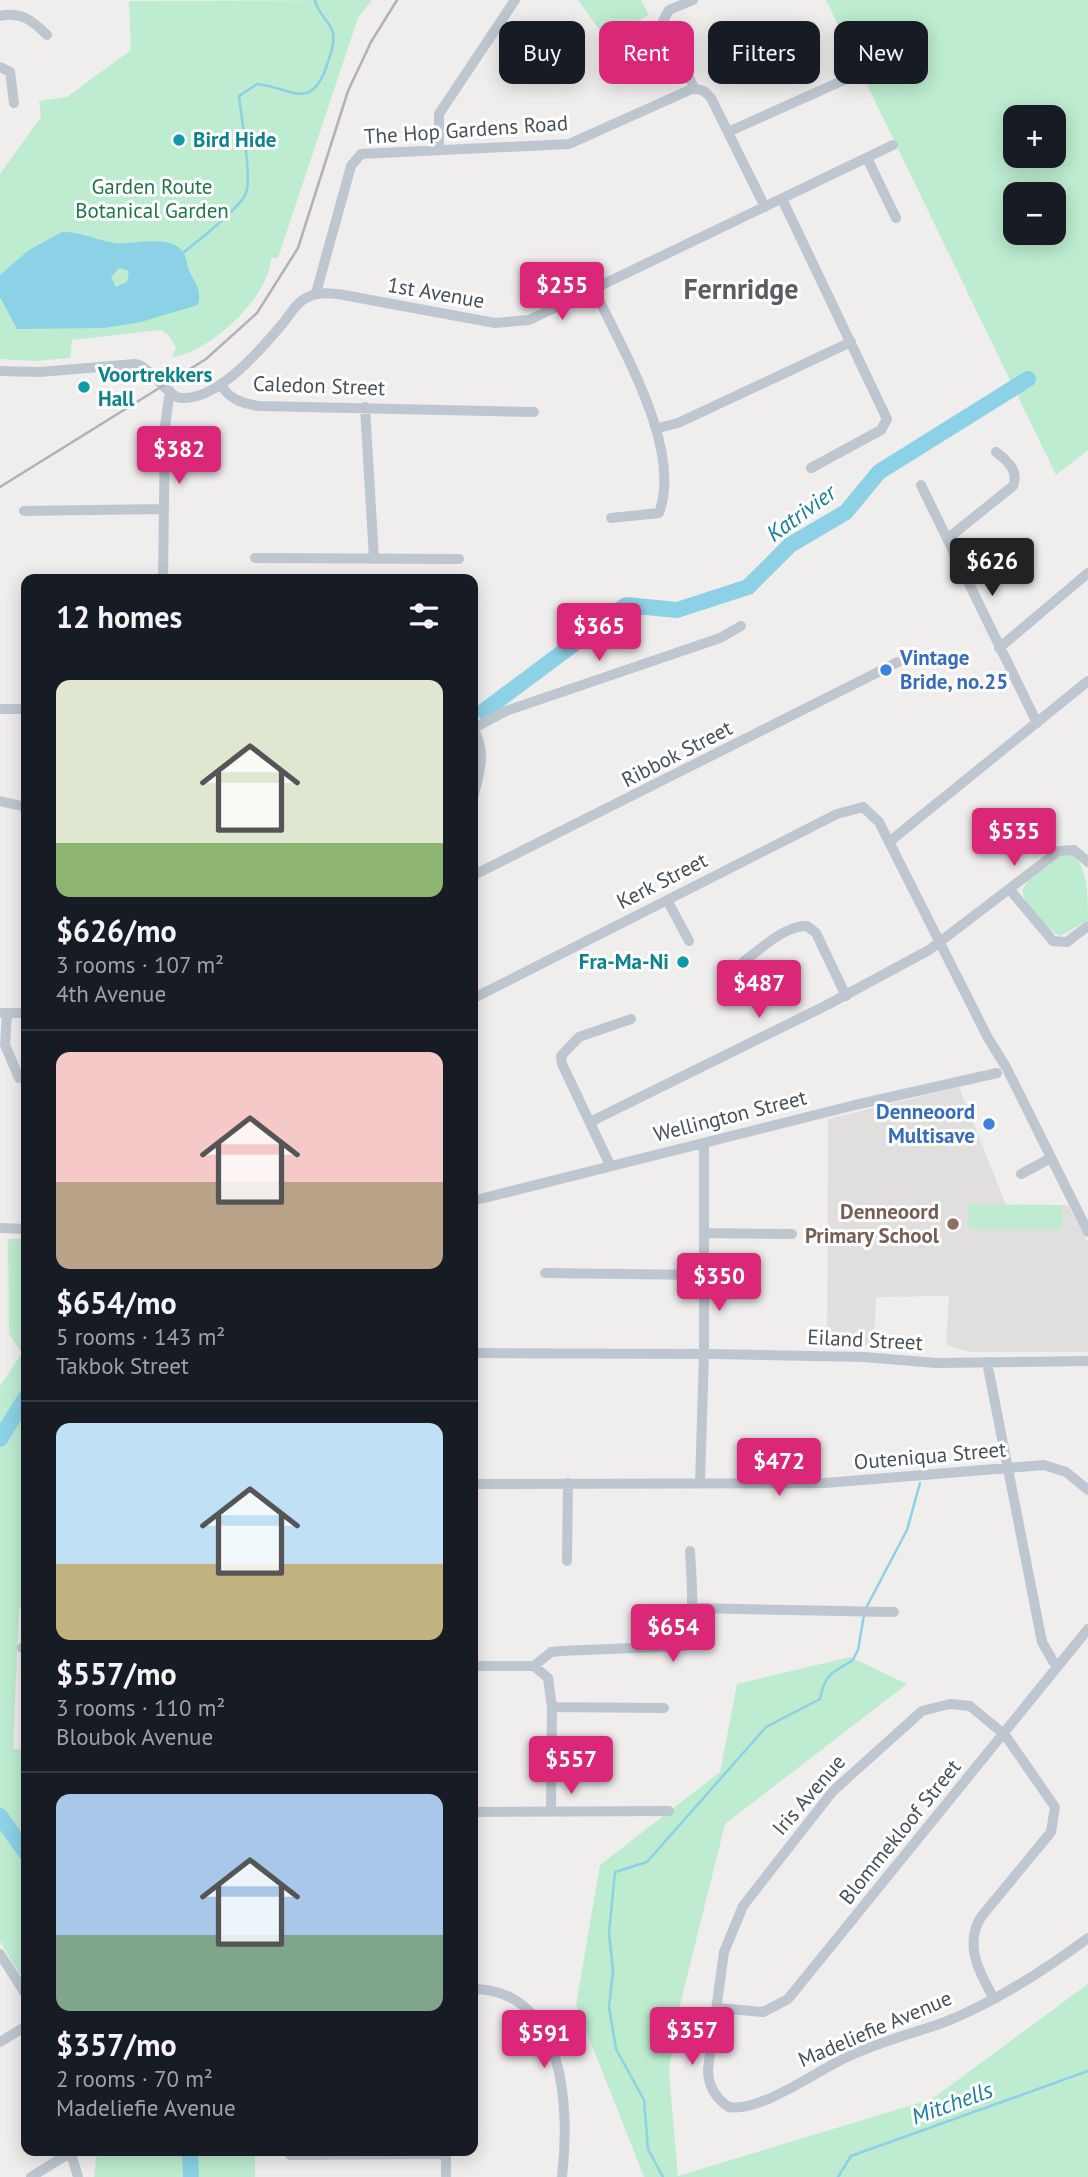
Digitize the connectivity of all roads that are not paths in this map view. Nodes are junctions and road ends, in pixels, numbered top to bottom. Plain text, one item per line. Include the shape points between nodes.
1 (514, 0) edge
2 (693, 0) edge
3 (0, 16) edge
4 (47, 36) dead end
5 (0, 66) edge
6 (835, 84) edge
7 (694, 88) junction
8 (14, 103) dead end
9 (729, 132) junction
10 (893, 145) dead end
11 (439, 150) junction
12 (867, 158) junction
13 (782, 199) junction
14 (765, 207) junction
15 (896, 218) dead end
16 (594, 289) junction
17 (316, 293) junction
18 (851, 342) junction
19 (0, 371) edge
20 (221, 384) junction
21 (170, 391) junction
22 (365, 407) junction
23 (534, 412) dead end
24 (659, 428) junction
25 (996, 452) dead end
26 (811, 468) dead end
27 (920, 485) dead end
28 (164, 509) junction
29 (24, 511) dead end
30 (611, 518) dead end
31 (947, 539) junction
32 (255, 558) dead end
33 (374, 559) junction
34 (459, 559) dead end
35 (1088, 573) edge
36 (163, 574) edge
37 (741, 626) dead end
38 (999, 648) junction
39 (898, 662) dead end
40 (1088, 681) edge
41 (0, 709) edge
42 (21, 709) edge
43 (1037, 723) junction
44 (478, 725) edge
45 (478, 737) edge
46 (478, 777) edge
47 (0, 801) edge
48 (21, 806) edge
49 (889, 842) junction
50 (1088, 862) edge
51 (478, 873) edge
52 (1010, 890) junction
53 (667, 900) junction
54 (1088, 926) edge
55 (689, 941) dead end
56 (941, 942) junction
57 (743, 962) dead end
58 (478, 996) edge
59 (846, 996) junction
60 (3, 1013) edge
61 (21, 1013) edge
62 (631, 1019) dead end
63 (1003, 1071) junction
64 (19, 1078) dead end
65 (590, 1122) junction
66 (704, 1143) junction
67 (1051, 1158) junction
68 (610, 1165) junction
69 (1021, 1173) dead end
70 (478, 1199) edge
71 (0, 1228) edge
72 (21, 1229) edge
73 (1088, 1232) edge
74 (704, 1233) junction
75 (792, 1234) dead end
76 (545, 1273) dead end
77 (703, 1275) junction
78 (478, 1353) edge
79 (704, 1354) junction
80 (1088, 1360) edge
81 (987, 1362) junction
82 (1007, 1469) junction
83 (568, 1483) junction
84 (700, 1483) junction
85 (478, 1484) edge
86 (1088, 1490) edge
87 (690, 1551) dead end
88 (567, 1561) dead end
89 (691, 1608) junction
90 (894, 1612) dead end
91 (1088, 1629) edge
92 (478, 1666) edge
93 (534, 1666) junction
94 (1057, 1668) junction
95 (552, 1707) junction
96 (664, 1708) dead end
97 (1005, 1735) junction
98 (669, 1811) dead end
99 (478, 1812) edge
100 (551, 1812) junction
101 (1088, 1938) edge
102 (0, 1954) edge
103 (21, 1987) edge
104 (478, 1989) edge
105 (993, 1997) junction
106 (718, 2008) junction
107 (21, 2029) edge
108 (0, 2042) edge
109 (65, 2156) edge
110 (73, 2156) edge
111 (446, 2156) edge
112 (31, 2177) edge
113 (78, 2177) edge
114 (446, 2177) edge
115 (562, 2177) edge

1 - 11 street via 439,114
2 - 7 street via 669,10 663,21
3 - 4 street via 25,17
5 - 8 street via 10,72
6 - 9 street
7 - 9 street via 711,98
7 - 11 street, The Hop Gardens Road via 569,144
9 - 14 street
10 - 12 street, 1st Avenue
11 - 17 street, The Hop Gardens Road via 366,153 353,160
12 - 13 street, 1st Avenue
12 - 15 street
13 - 14 street, 1st Avenue
13 - 18 street
14 - 16 street, 1st Avenue
16 - 17 street, 1st Avenue via 529,320 506,324
16 - 24 street
17 - 20 street via 301,301 247,364
18 - 24 street
18 - 26 street via 886,414 886,423
19 - 21 street via 135,364 146,368
20 - 21 street via 182,398
20 - 22 street, Caledon Street via 236,399 258,406
21 - 28 street
22 - 23 street, Caledon Street
22 - 33 street
24 - 30 street via 663,474 659,513
25 - 31 street via 1012,466 1013,486
27 - 31 street
28 - 29 street
28 - 36 street
31 - 38 street
32 - 33 street
33 - 34 street
35 - 38 street
37 - 44 street via 720,638 506,711
38 - 43 street
39 - 51 street, Ribbok Street
40 - 43 street
41 - 42 street
43 - 49 street
45 - 46 street via 482,761
47 - 48 street
49 - 53 street, Kerk Street via 870,810 856,806
49 - 56 street
50 - 52 street via 1077,851 1063,850
52 - 54 street via 1053,940 1067,942
52 - 56 street
53 - 55 street
53 - 58 street, Kerk Street
56 - 59 street
56 - 63 street
57 - 59 street via 795,928 807,926 816,933
59 - 65 street
60 - 61 street
60 - 64 street via 5,1045
62 - 65 street via 579,1037 563,1052 562,1063
63 - 66 street, Wellington Street
63 - 67 street
65 - 68 street
66 - 68 street, Wellington Street
66 - 74 street
67 - 69 street
67 - 73 street
68 - 70 street, Wellington Street
71 - 72 street
74 - 75 street
74 - 77 street
76 - 77 street
77 - 79 street
78 - 79 street, Eiland Street
79 - 81 street, Eiland Street
79 - 84 street
80 - 81 street, Eiland Street
81 - 82 street
82 - 84 street, Outeniqua Street via 825,1483
82 - 86 street, Outeniqua Street via 1053,1466
82 - 94 street via 1042,1642
83 - 84 street, Outeniqua Street
83 - 85 street, Outeniqua Street
83 - 88 street
87 - 89 street
89 - 90 street
89 - 93 street via 688,1641 680,1647 551,1652
91 - 94 street, Blommekloof Street
92 - 93 street
93 - 95 street via 548,1678
94 - 97 street, Blommekloof Street
95 - 96 street
95 - 100 street
97 - 105 street, Iris Avenue via 1051,1797 1056,1813 1051,1832 977,1926 974,1954
97 - 106 street, Blommekloof Street via 788,1999 763,2012
97 - 106 street, Iris Avenue via 967,1705 933,1706 842,1781 743,1906 724,1952
98 - 100 street
99 - 100 street
101 - 105 street, Madeliefie Avenue
102 - 103 street
104 - 115 street via 497,1991 520,2003 555,2056 565,2102
105 - 106 street, Madeliefie Avenue via 946,2021 845,2057 741,2108 724,2104 709,2081
107 - 108 street
109 - 112 street
110 - 113 street
111 - 114 street

